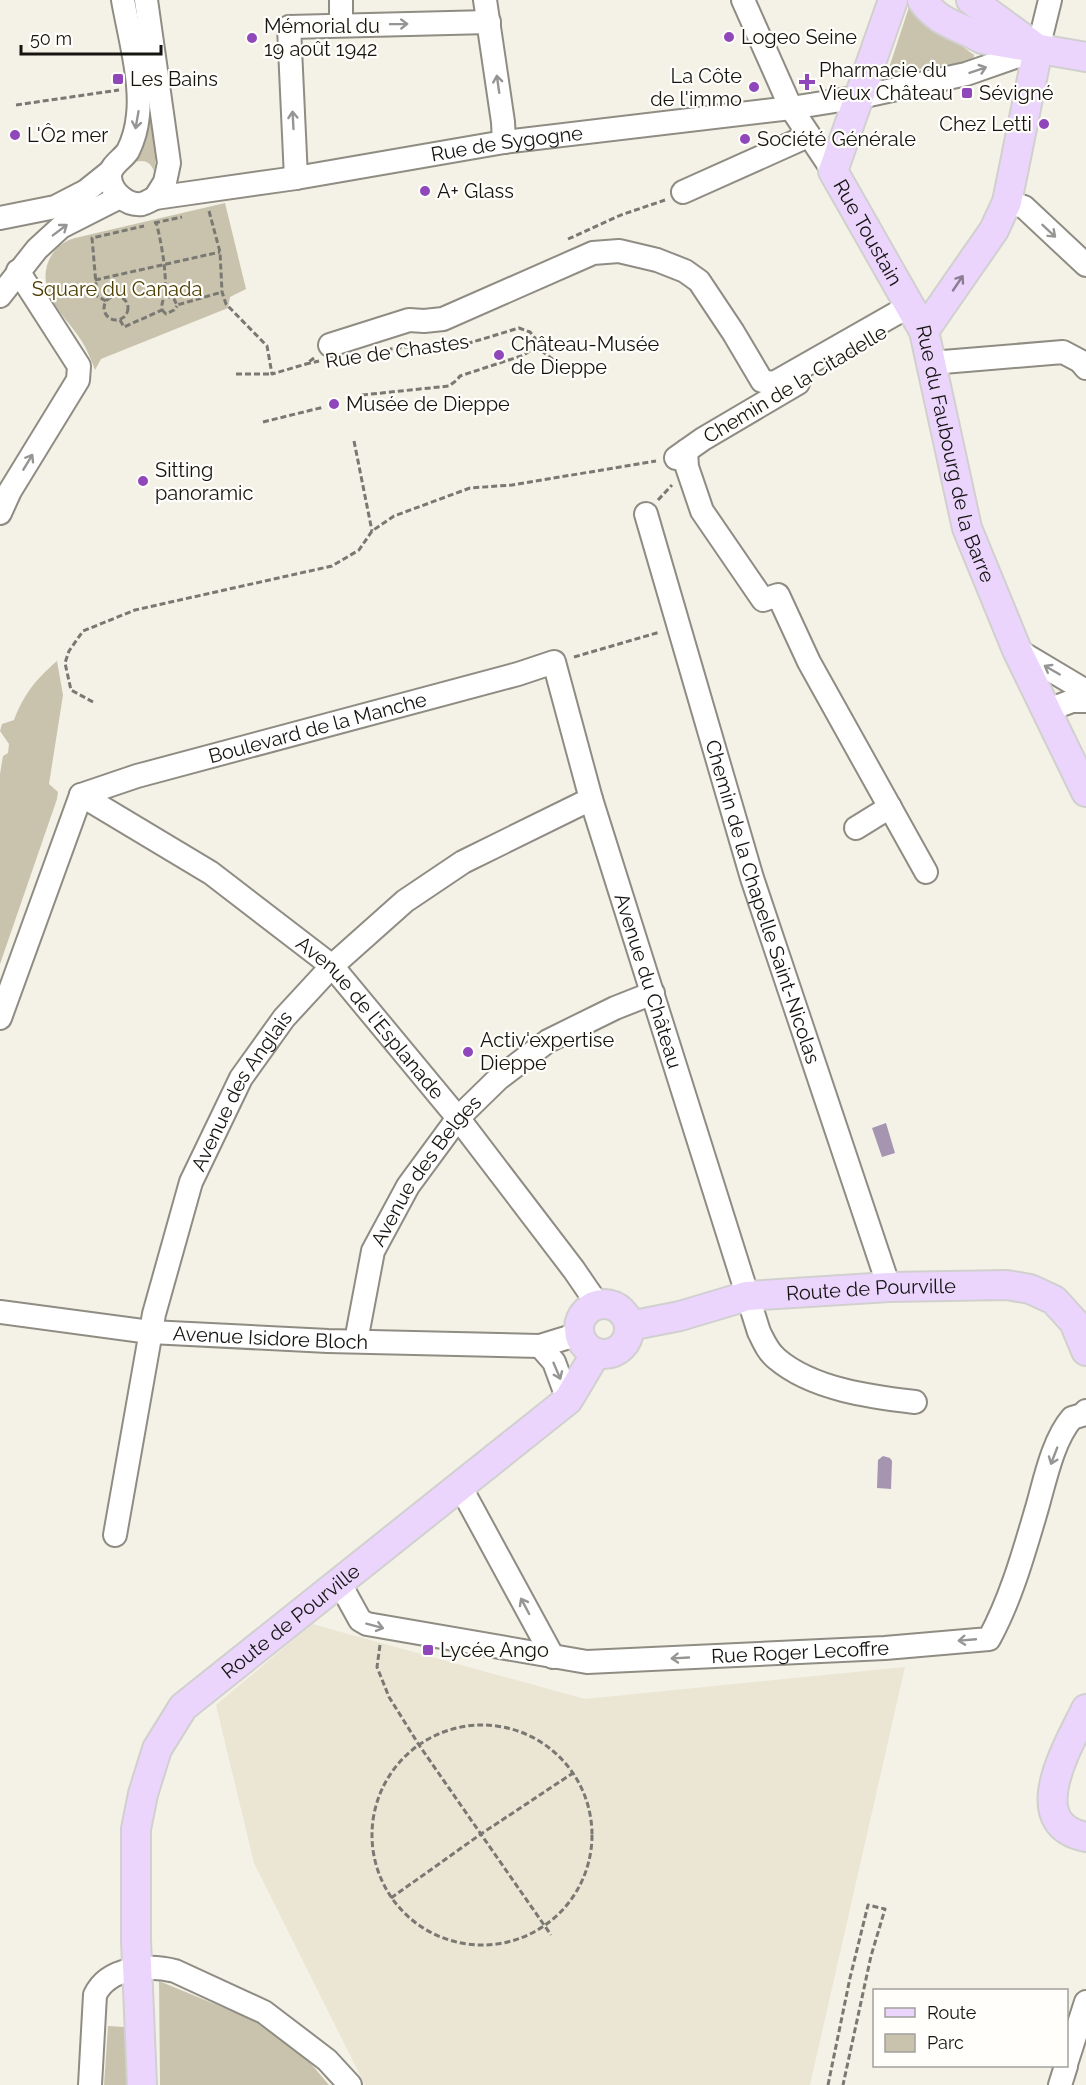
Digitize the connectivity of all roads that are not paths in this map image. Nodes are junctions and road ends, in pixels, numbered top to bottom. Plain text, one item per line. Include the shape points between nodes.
1 (123, 0) edge
2 (146, 0) edge
3 (342, 0) edge
4 (485, 0) edge
5 (743, 0) edge
6 (893, 0) edge
7 (922, 0) edge
8 (971, 0) edge
9 (1050, 0) edge
10 (489, 22) junction
11 (341, 25) junction
12 (1038, 49) junction
13 (1086, 57) edge
14 (860, 97) junction
15 (791, 108) junction
16 (808, 136) junction
17 (504, 142) junction
18 (111, 171) junction
19 (833, 171) junction
20 (168, 173) junction
21 (296, 178) junction
22 (683, 192) dead end
23 (120, 197) junction
24 (148, 201) junction
25 (1007, 202) junction
26 (187, 205) junction
27 (0, 218) edge
28 (1086, 265) edge
29 (18, 271) junction
30 (0, 296) edge
31 (917, 316) junction
32 (328, 352) road end
33 (932, 363) junction
34 (1086, 368) edge
35 (0, 513) edge
36 (646, 514) road end
37 (1017, 650) junction
38 (554, 662) joint
39 (1086, 691) edge
40 (1086, 701) edge
41 (1047, 710) junction
42 (1086, 792) edge
43 (81, 795) junction
44 (591, 800) junction
45 (890, 807) junction
46 (855, 828) dead end
47 (926, 872) dead end
48 (332, 966) junction
49 (653, 993) junction
50 (0, 1018) edge
51 (458, 1118) junction
52 (889, 1287) junction
53 (747, 1296) junction
54 (598, 1305) junction
55 (0, 1312) edge
56 (629, 1326) junction
57 (150, 1332) junction
58 (356, 1341) junction
59 (588, 1343) junction
60 (540, 1346) junction
61 (1086, 1351) edge
62 (568, 1400) junction
63 (915, 1402) dead end
64 (1086, 1411) edge
65 (460, 1486) junction
66 (115, 1535) dead end
67 (339, 1582) junction
68 (553, 1657) junction
69 (1086, 1709) edge
70 (1086, 1837) edge
71 (137, 1968) junction
72 (1086, 2002) edge
73 (1068, 2059) edge
74 (1065, 2067) edge
75 (90, 2085) edge
76 (142, 2085) edge
77 (350, 2085) edge
78 (1060, 2085) edge

1 -> 18 street via 138,87 138,116 128,151
2 - 20 street
3 - 11 street
4 - 10 street
5 - 15 street, Rue Toustain
6 - 14 main road
7 - 12 main road via 939,18 982,39
8 - 12 main road
9 - 12 street
11 -> 10 street
17 -> 10 street
21 -> 11 street via 289,27
12 - 13 main road
14 -> 12 street, Rue de Sygogne via 964,75
12 - 25 main road, Rue du Faubourg de la Barre
14 - 15 street, Rue de Sygogne
14 - 19 main road
15 - 16 street, Rue Toustain
15 - 17 street, Rue de Sygogne
16 - 19 street, Rue Toustain
16 - 22 street
17 - 21 street, Rue de Sygogne
18 - 23 street via 113,188
18 - 27 street via 86,191 55,207
19 - 31 main road, Rue Toustain
20 - 24 street
20 - 26 street
21 - 26 street, Rue de Sygogne
23 - 24 street via 132,203
29 -> 23 street via 61,227
24 - 26 street, Rue de Sygogne
25 -> 28 street via 1024,207
31 -> 25 main road, Rue du Faubourg de la Barre via 994,230
29 - 30 street
35 -> 29 street via 78,380 79,366
31 - 32 street via 774,383 762,381 727,336 699,281 657,260 619,251 593,253 443,319 409,320
31 - 33 main road, Rue du Faubourg de la Barre
31 - 45 street, Chemin de la Citadelle via 681,455 702,511 763,600 778,595 809,662
33 - 34 street via 1063,352
33 - 37 main road, Rue du Faubourg de la Barre via 967,528
36 - 52 street, Chemin de la Chapelle Saint-Nicolas via 752,878
39 -> 37 street
37 - 41 main road, Rue du Faubourg de la Barre
38 - 43 street, Boulevard de la Manche via 137,776
38 - 44 street, Avenue du Château
40 - 41 street via 1072,701
41 - 42 main road, Rue du Faubourg de la Barre
43 - 48 street, Avenue de l'Esplanade via 211,873
43 - 50 street
44 - 48 street, Avenue des Anglais via 463,862 405,902
44 - 49 street, Avenue du Château
45 - 46 street
45 - 47 street
48 - 51 street, Avenue de l'Esplanade
48 - 57 street, Avenue des Anglais via 284,1017 240,1078 191,1182
49 - 51 street, Avenue des Belges via 548,1041 498,1079
49 - 53 street, Avenue du Château
51 - 54 street, Avenue de l'Esplanade
51 - 58 street, Avenue des Belges via 408,1186 373,1251
52 - 53 main road, Route de Pourville
52 - 61 main road, Route de Pourville via 980,1284 1030,1289 1054,1300 1074,1322
53 - 56 main road, Route de Pourville
53 - 63 street, Avenue du Château via 766,1347 802,1375 865,1396
54 - 56 main road via 615,1306
54 - 59 main road via 585,1312 579,1326
55 - 57 street, Avenue Isidore Bloch
56 - 59 main road via 629,1334 613,1353 604,1354
57 - 58 street, Avenue Isidore Bloch
57 - 66 street, Avenue des Anglais
58 - 60 street, Avenue Isidore Bloch
59 - 60 street, Avenue Isidore Bloch
59 - 62 main road, Route de Pourville
60 -> 62 street via 554,1362
62 - 65 main road, Route de Pourville
64 -> 68 street, Rue Roger Lecoffre via 1072,1418 1062,1434 1001,1616 989,1639 599,1662
65 - 67 main road, Route de Pourville
68 -> 65 street
67 -> 68 street via 360,1620 367,1624
67 - 71 main road, Route de Pourville via 183,1707 157,1749 136,1829
69 - 70 main road via 1051,1797 1055,1818 1073,1834
71 - 75 street via 108,1979 95,1995
71 - 76 main road, Route de Pourville
71 - 77 street via 175,1971 264,2012 327,2060
72 - 73 street
74 - 78 street

